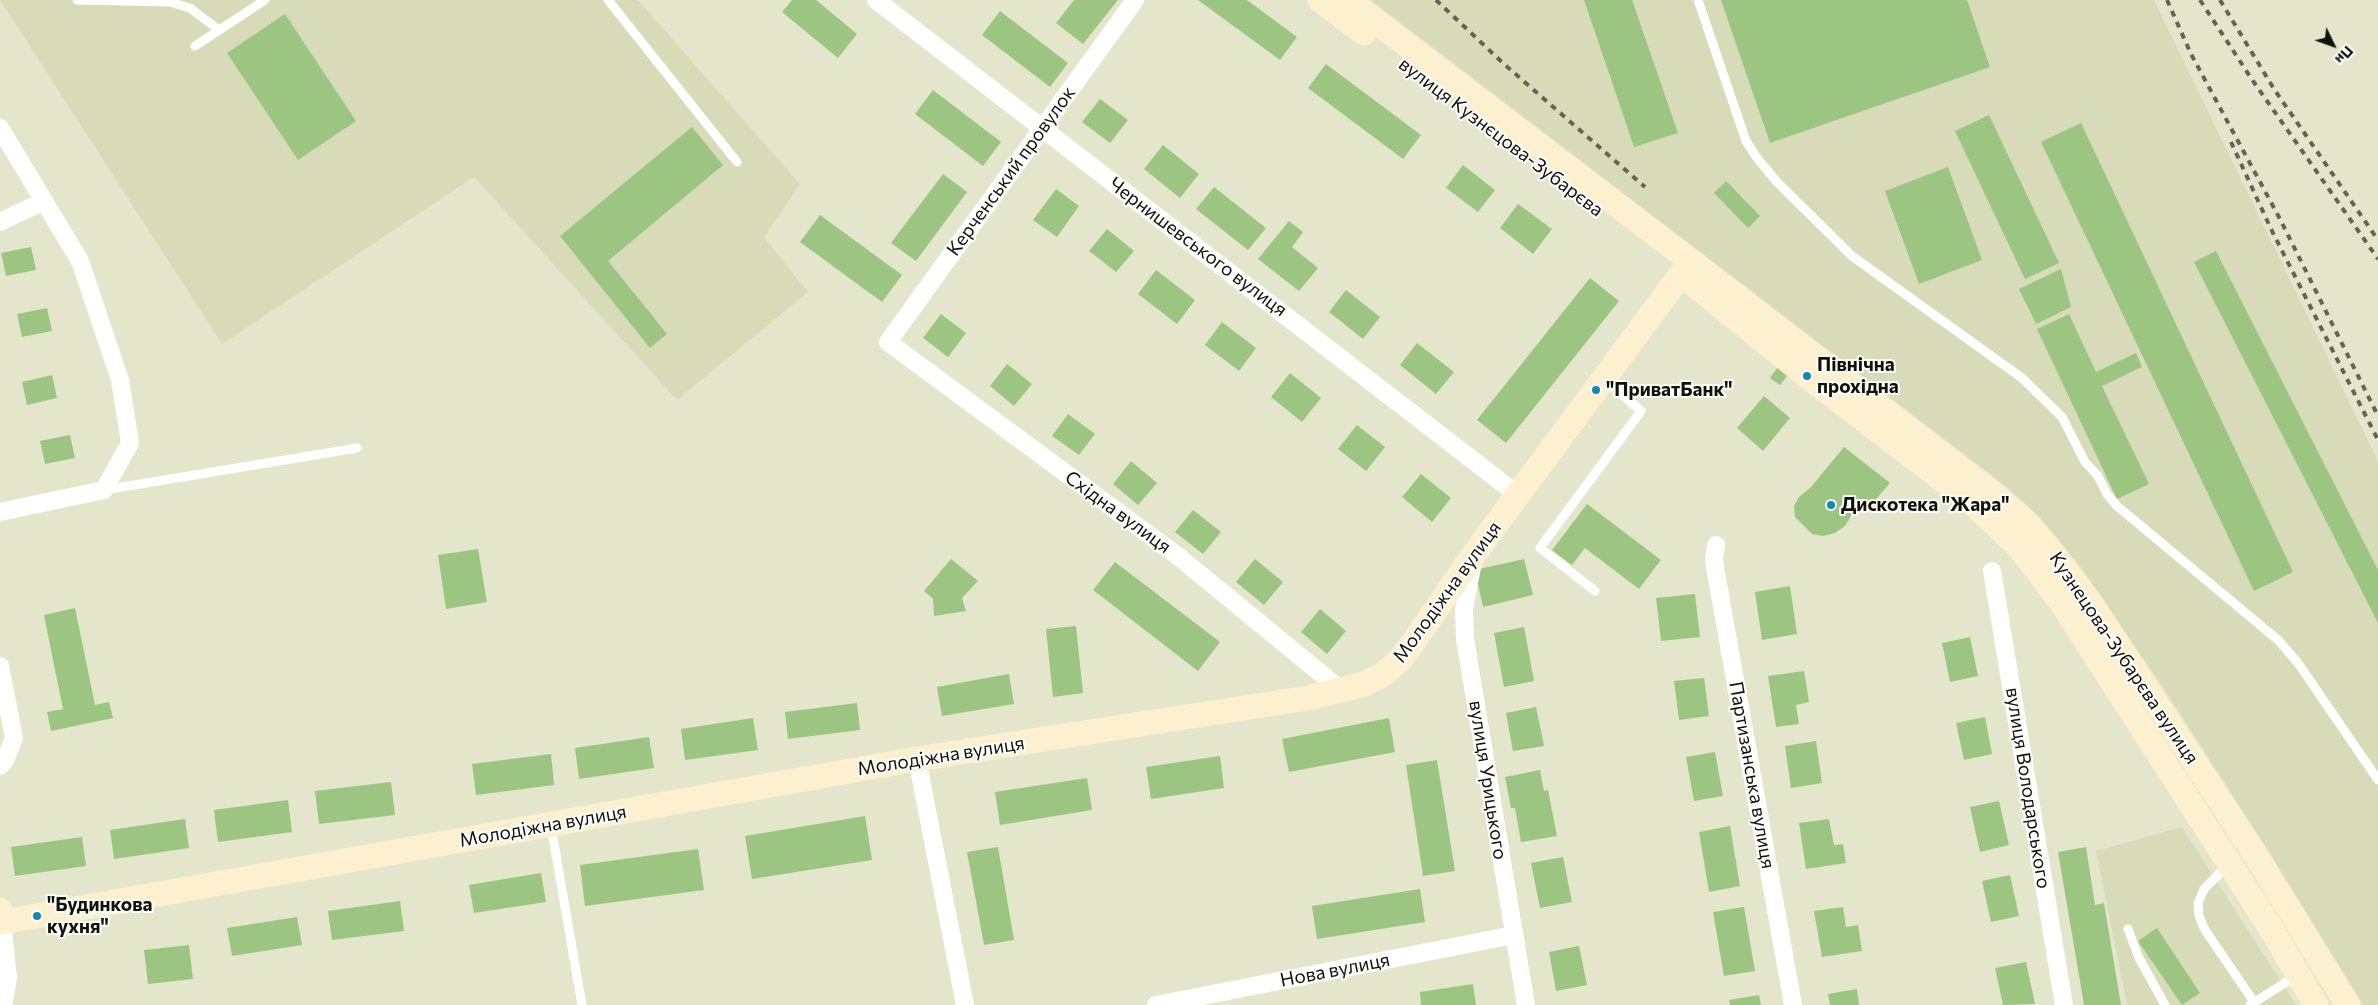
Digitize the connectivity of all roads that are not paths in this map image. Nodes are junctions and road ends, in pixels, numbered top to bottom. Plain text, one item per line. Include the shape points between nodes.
1 (76, 0) edge
2 (265, 0) edge
3 (608, 0) edge
4 (876, 0) edge
5 (1134, 0) edge
6 (1320, 0) edge
7 (1348, 0) edge
8 (1698, 0) edge
9 (219, 30) junction
10 (195, 46) dead end
11 (0, 128) edge
12 (1042, 128) junction
13 (737, 162) dead end
14 (44, 201) junction
15 (0, 222) edge
16 (1686, 268) junction
17 (888, 342) joint
18 (1604, 379) junction
19 (358, 448) dead end
20 (104, 490) junction
21 (1518, 495) junction
22 (0, 512) edge
23 (1716, 545) dead end
24 (1474, 554) junction
25 (1992, 571) dead end
26 (1594, 591) dead end
27 (0, 666) edge
28 (1340, 690) junction
29 (917, 759) junction
30 (0, 766) edge
31 (2378, 780) edge
32 (550, 824) junction
33 (2230, 864) junction
34 (1, 916) edge
35 (2128, 929) dead end
36 (1514, 935) junction
37 (2298, 974) junction
38 (2252, 1004) edge
39 (3, 1005) edge
40 (582, 1005) edge
41 (965, 1005) edge
42 (1156, 1005) edge
43 (1526, 1005) edge
44 (1793, 1005) edge
45 (2064, 1005) edge
46 (2165, 1005) edge
47 (2316, 1005) edge
48 (2348, 1005) edge

1 - 9 lane via 170,2 190,8
2 - 9 lane
3 - 13 lane
4 - 12 street, Чернишевського вулиця
5 - 12 street, Керченський провулок
6 - 16 main road, вулиця Кузнєцова-Зубарєва
7 - 16 main road, вулиця Кузнєцова-Зубарєва
8 - 31 lane via 1746,141 1777,182 1852,256 2022,378 2062,417 2086,462 2117,506 2278,640 2298,663
9 - 10 lane
11 - 14 street
12 - 17 street, Керченський провулок
12 - 21 street, Чернишевського вулиця
14 - 15 street
14 - 20 street via 80,261 120,380 130,444
16 - 18 main road, Молодіжна вулиця
16 - 33 main road, Кузнецова-Зубарєва вулиця via 1807,376 1969,500 2020,548 2061,602
16 - 48 main road, Кузнецова-Зубарєва вулиця via 1997,497 2028,524 2092,605 2260,862
17 - 28 street, Східна вулиця via 1179,557
18 - 21 main road, Молодіжна вулиця
18 - 26 lane via 1641,410 1540,548
19 - 20 lane
20 - 22 street
21 - 24 main road, Молодіжна вулиця
23 - 44 street, Партизанська вулиця via 1716,573
24 - 28 main road, Молодіжна вулиця via 1397,662 1365,684
24 - 36 street, вулиця Урицького via 1464,609 1465,639
25 - 45 street, вулиця Володарського
27 - 30 street via 14,738
28 - 29 main road, Молодіжна вулиця via 1308,698
29 - 32 main road, Молодіжна вулиця
29 - 41 street
32 - 34 main road, Молодіжна вулиця
32 - 40 lane
33 - 37 main road, Кузнецова-Зубарєва вулиця
33 - 38 lane via 2204,889 2198,904 2199,916
34 - 39 street via 8,978
35 - 46 lane via 2139,958
36 - 42 street, Нова вулиця
36 - 43 street, вулиця Урицького
37 - 38 lane
37 - 47 main road, Кузнецова-Зубарєва вулиця

